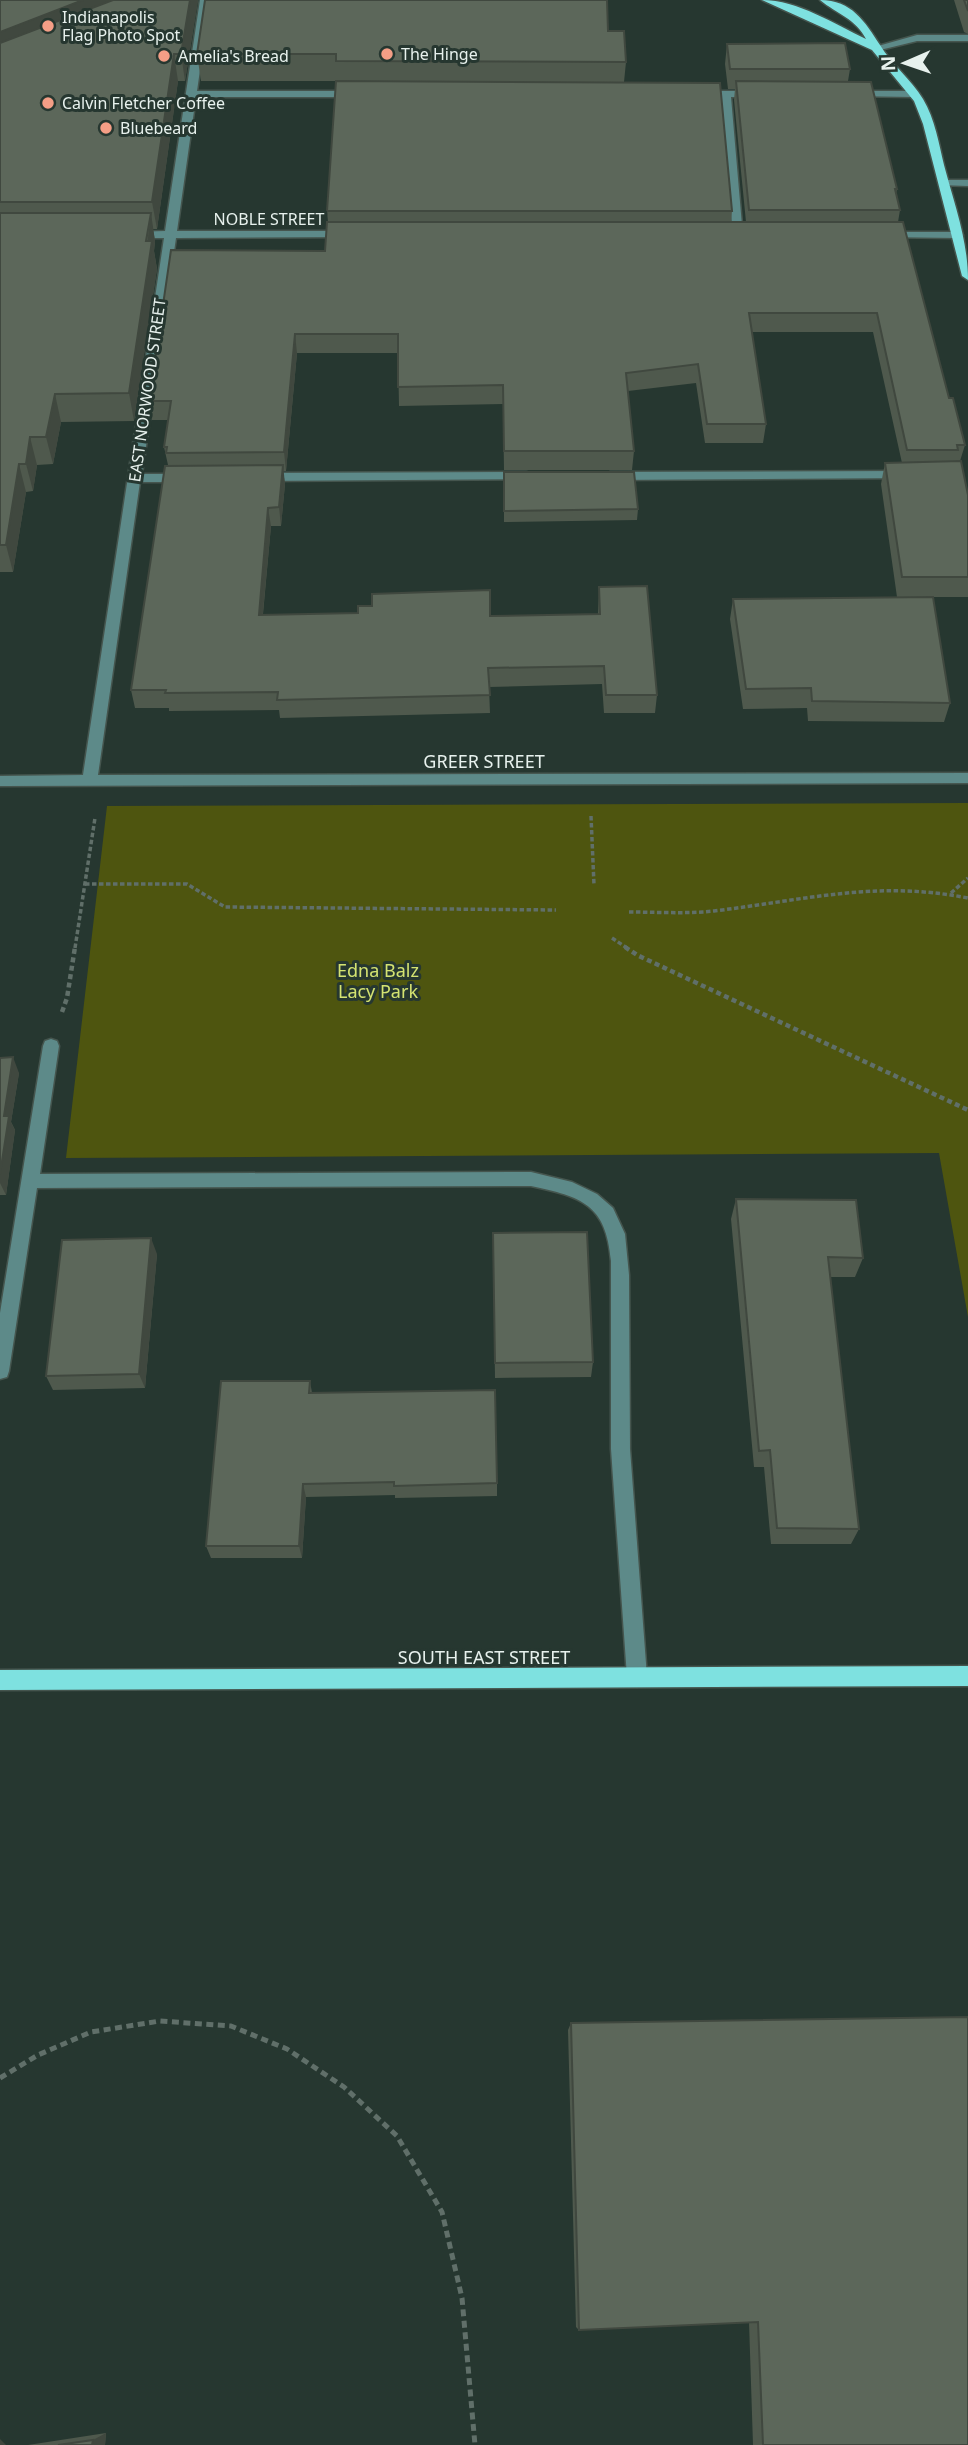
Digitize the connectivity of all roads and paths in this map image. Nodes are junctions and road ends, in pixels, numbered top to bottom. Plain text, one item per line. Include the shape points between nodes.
1 (205, 0) edge
2 (767, 0) edge
3 (825, 0) edge
4 (968, 38) edge
5 (876, 48) junction
6 (191, 94) junction
7 (370, 94) edge
8 (684, 94) edge
9 (725, 94) junction
10 (764, 94) edge
11 (842, 94) edge
12 (913, 94) junction
13 (943, 183) junction
14 (968, 183) edge
15 (118, 234) edge
16 (170, 234) junction
17 (354, 234) edge
18 (725, 234) edge
19 (739, 235) junction
20 (752, 235) edge
21 (871, 235) edge
22 (957, 235) junction
23 (968, 276) edge
24 (912, 475) edge
25 (537, 476) edge
26 (593, 476) edge
27 (204, 477) edge
28 (246, 477) edge
29 (134, 478) junction
30 (968, 778) edge
31 (589, 780) junction
32 (0, 781) edge
33 (89, 781) junction
34 (96, 811) dead end
35 (968, 878) edge
36 (85, 884) junction
37 (594, 885) dead end
38 (950, 893) junction
39 (968, 898) edge
40 (556, 911) dead end
41 (629, 912) dead end
42 (612, 937) dead end
43 (51, 1046) joint
44 (968, 1110) edge
45 (29, 1181) junction
46 (0, 1371) edge
47 (968, 1676) edge
48 (637, 1677) junction
49 (0, 1680) edge
50 (0, 2078) edge
51 (475, 2445) edge

1 - 6 street, EAST NORWOOD STREET
2 - 5 main road
3 - 5 main road via 865,27
4 - 5 street via 917,38
5 - 12 main road
6 - 7 street
6 - 16 street, EAST NORWOOD STREET
8 - 9 street
9 - 10 street
9 - 19 street
11 - 12 street
12 - 13 main road via 928,124
13 - 14 street
13 - 22 main road
15 - 16 street, NOBLE STREET
16 - 17 street, NOBLE STREET
16 - 29 street, EAST NORWOOD STREET
18 - 19 street
19 - 20 street
21 - 22 street
22 - 23 main road
24 - 26 street
25 - 28 street
27 - 29 street
29 - 33 street, EAST NORWOOD STREET
30 - 31 street, GREER STREET
31 - 33 street, GREER STREET
31 - 37 path
32 - 33 street, GREER STREET
34 - 36 path
35 - 38 path
36 - 40 path via 187,884 225,907
36 - 43 path via 67,998
38 - 39 path
38 - 41 path via 854,889 702,912
42 - 44 path via 637,955
43 - 45 street
45 - 46 street
45 - 48 street via 531,1179 588,1197 608,1214 617,1241 617,1382
47 - 48 main road, SOUTH EAST STREET
48 - 49 main road, SOUTH EAST STREET
50 - 51 path via 91,2032 160,2021 231,2026 287,2049 344,2087 397,2136 442,2212 462,2298

